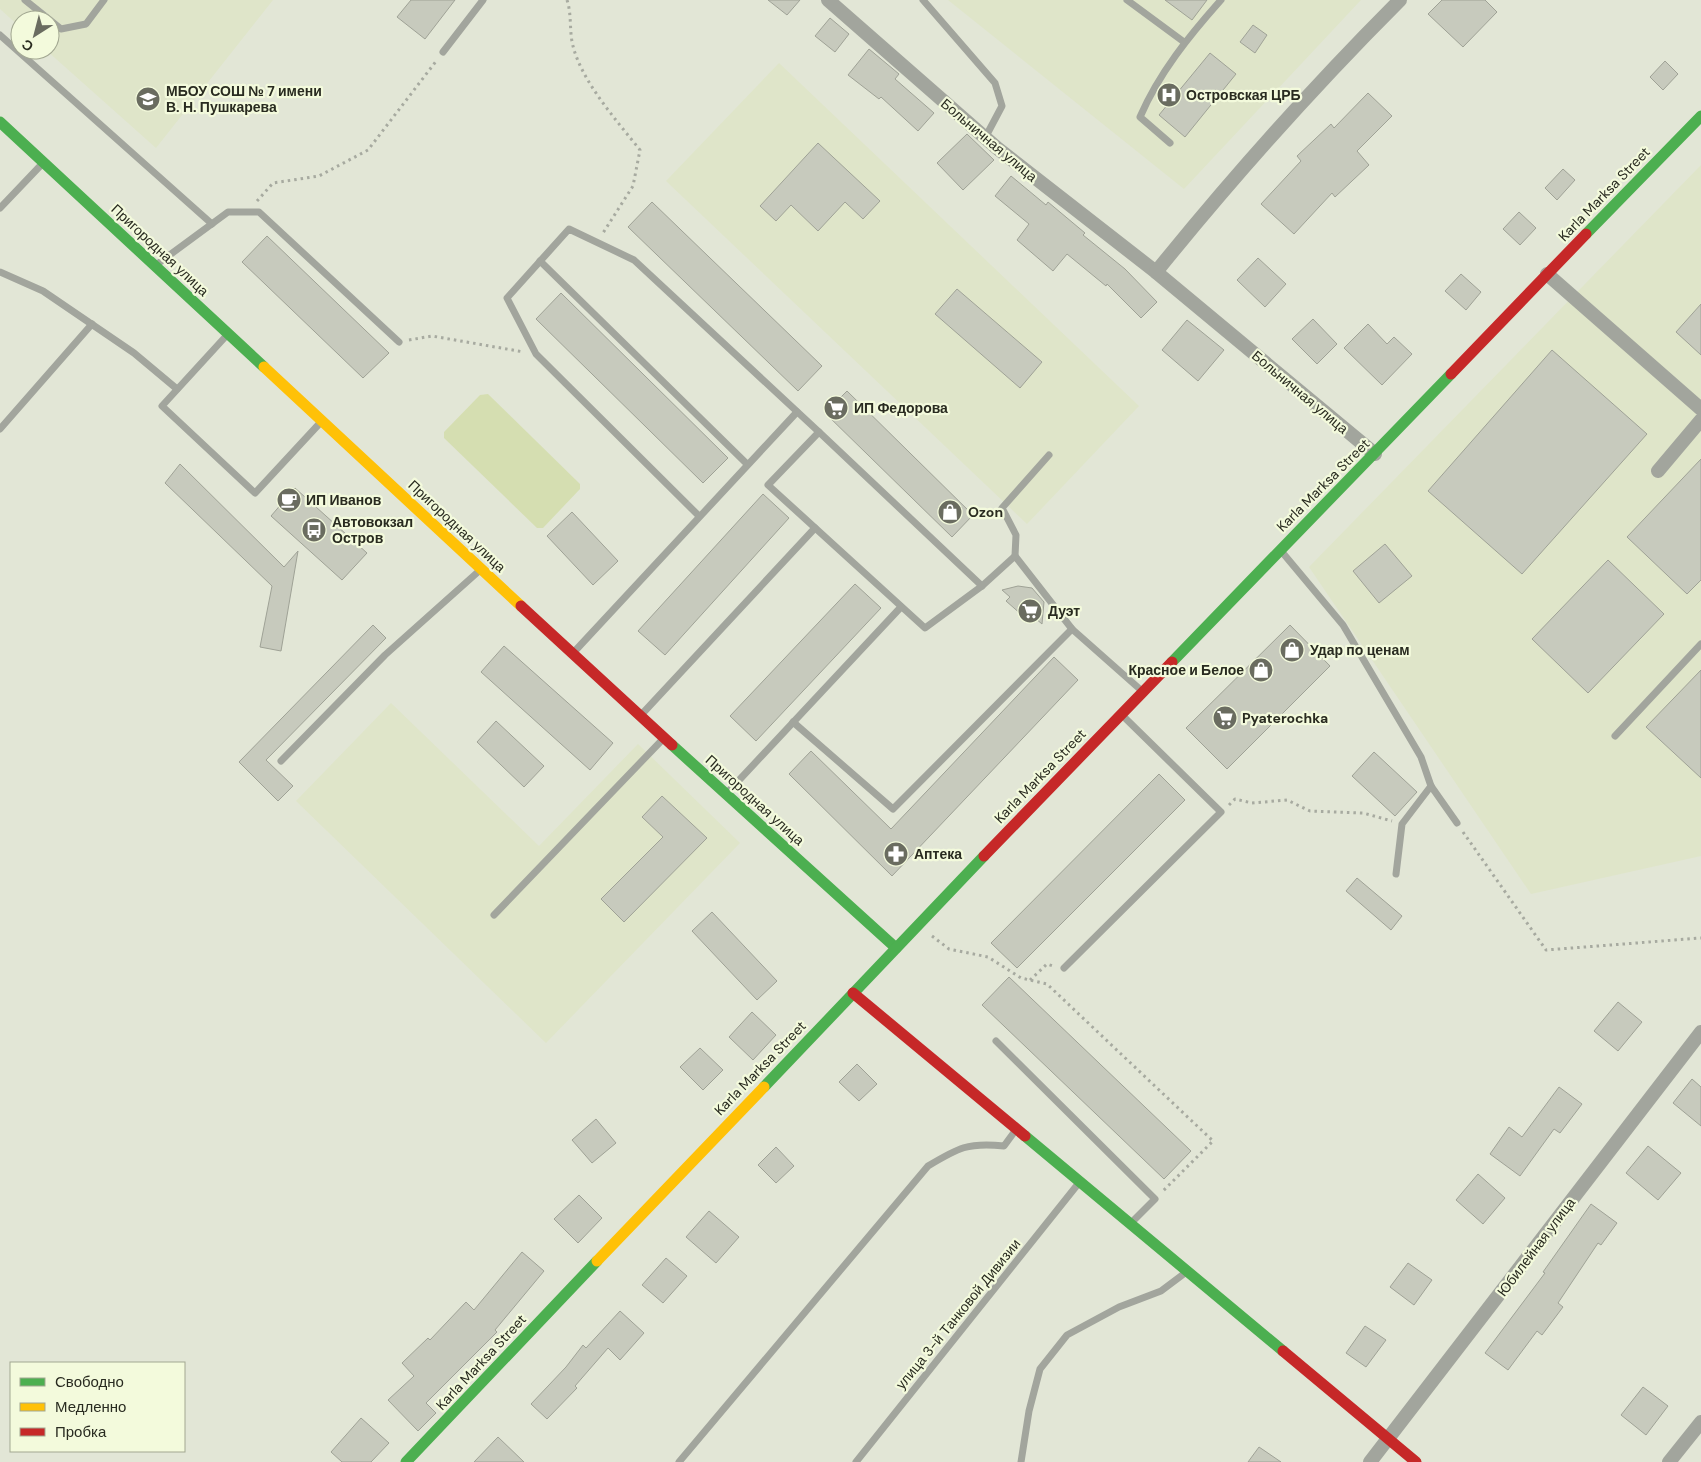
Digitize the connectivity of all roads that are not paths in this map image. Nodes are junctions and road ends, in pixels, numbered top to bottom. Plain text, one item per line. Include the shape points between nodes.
1 (26, 0) edge
2 (104, 0) edge
3 (484, 0) edge
4 (828, 0) edge
5 (922, 0) edge
6 (1127, 0) edge
7 (1221, 0) edge
8 (1400, 0) edge
9 (0, 35) edge
10 (1184, 42) junction
11 (443, 52) road end
12 (1701, 116) edge
13 (0, 122) edge
14 (985, 138) junction
15 (1170, 142) dead end
16 (44, 162) junction
17 (0, 208) edge
18 (212, 224) junction
19 (540, 261) junction
20 (156, 266) junction
21 (0, 272) edge
22 (1156, 272) junction
23 (1547, 274) junction
24 (92, 324) junction
25 (229, 334) junction
26 (399, 342) road end
27 (177, 390) junction
28 (1701, 409) edge
29 (797, 412) junction
30 (1701, 420) edge
31 (322, 421) junction
32 (0, 429) edge
33 (819, 432) junction
34 (1375, 454) junction
35 (1049, 455) dead end
36 (747, 464) junction
37 (1658, 471) dead end
38 (699, 516) junction
39 (815, 528) junction
40 (1281, 550) junction
41 (1015, 556) junction
42 (481, 569) junction
43 (982, 586) junction
44 (901, 607) junction
45 (1072, 629) junction
46 (1701, 644) edge
47 (572, 654) junction
48 (1143, 691) junction
49 (1121, 714) junction
50 (640, 716) junction
51 (794, 722) junction
52 (1615, 736) dead end
53 (664, 738) junction
54 (280, 761) dead end
55 (1431, 786) junction
56 (726, 794) junction
57 (1457, 823) road end
58 (1396, 874) dead end
59 (494, 915) dead end
60 (896, 948) junction
61 (1064, 968) road end
62 (853, 992) junction
63 (1701, 1032) edge
64 (996, 1041) dead end
65 (1016, 1129) junction
66 (1079, 1181) junction
67 (1130, 1224) junction
68 (1187, 1271) junction
69 (1701, 1422) edge
70 (1389, 1439) junction
71 (406, 1462) edge
72 (679, 1462) edge
73 (856, 1462) edge
74 (1021, 1462) edge
75 (1370, 1462) edge
76 (1416, 1462) edge
77 (1669, 1462) edge

1 - 2 lane via 61,29 86,24
3 - 11 lane
4 - 14 street, Больничная улица
5 - 14 lane via 995,83 1002,106
6 - 10 lane
7 - 10 lane
8 - 22 street via 1265,141
9 - 18 lane
10 - 15 lane via 1140,117
12 - 23 street, Karla Marksa Street
13 - 16 street, Пригородная улица
14 - 22 street, Больничная улица
16 - 17 lane
16 - 20 street, Пригородная улица
18 - 20 lane
18 - 26 lane via 228,212 259,212
19 - 29 lane via 569,229 634,260
19 - 36 lane
19 - 38 lane via 507,298 536,354
20 - 25 street, Пригородная улица
21 - 24 lane via 43,291
22 - 34 street, Больничная улица
23 - 28 street
23 - 34 street, Karla Marksa Street
24 - 27 lane via 134,353
24 - 32 lane
25 - 27 lane
25 - 31 street, Пригородная улица
27 - 31 lane via 162,406 255,492
29 - 33 lane
29 - 36 lane
30 - 37 street
31 - 42 street, Пригородная улица
33 - 39 lane via 768,485
33 - 43 lane
34 - 40 street, Karla Marksa Street
35 - 41 lane via 1002,508 1016,535
36 - 38 lane
38 - 47 lane
39 - 44 lane
39 - 50 lane
40 - 48 street, Karla Marksa Street
40 - 55 lane via 1343,625 1421,757
41 - 43 lane
41 - 45 lane
42 - 47 street, Пригородная улица
42 - 54 lane via 385,655
43 - 44 lane via 925,628
44 - 51 lane
45 - 48 lane
45 - 51 lane via 893,809
46 - 52 lane
47 - 50 street, Пригородная улица
48 - 49 street, Karla Marksa Street
49 - 60 street, Karla Marksa Street
49 - 61 lane via 1221,812
50 - 53 street, Пригородная улица
51 - 56 lane
53 - 56 street, Пригородная улица
53 - 59 lane
55 - 57 lane
55 - 58 lane via 1402,824
56 - 60 street, Пригородная улица
60 - 62 street, Karla Marksa Street
62 - 65 street
62 - 71 street, Karla Marksa Street
63 - 70 street, Юбилейная улица
64 - 67 lane via 1155,1199
65 - 66 street
65 - 72 lane via 1004,1146 982,1144 957,1148 928,1166
66 - 67 street
66 - 73 lane, улица 3-й Танковой Дивизии
67 - 68 street
68 - 70 street
68 - 74 lane via 1162,1291 1120,1307 1067,1335 1040,1369
69 - 77 street
70 - 75 street, Юбилейная улица
70 - 76 street

